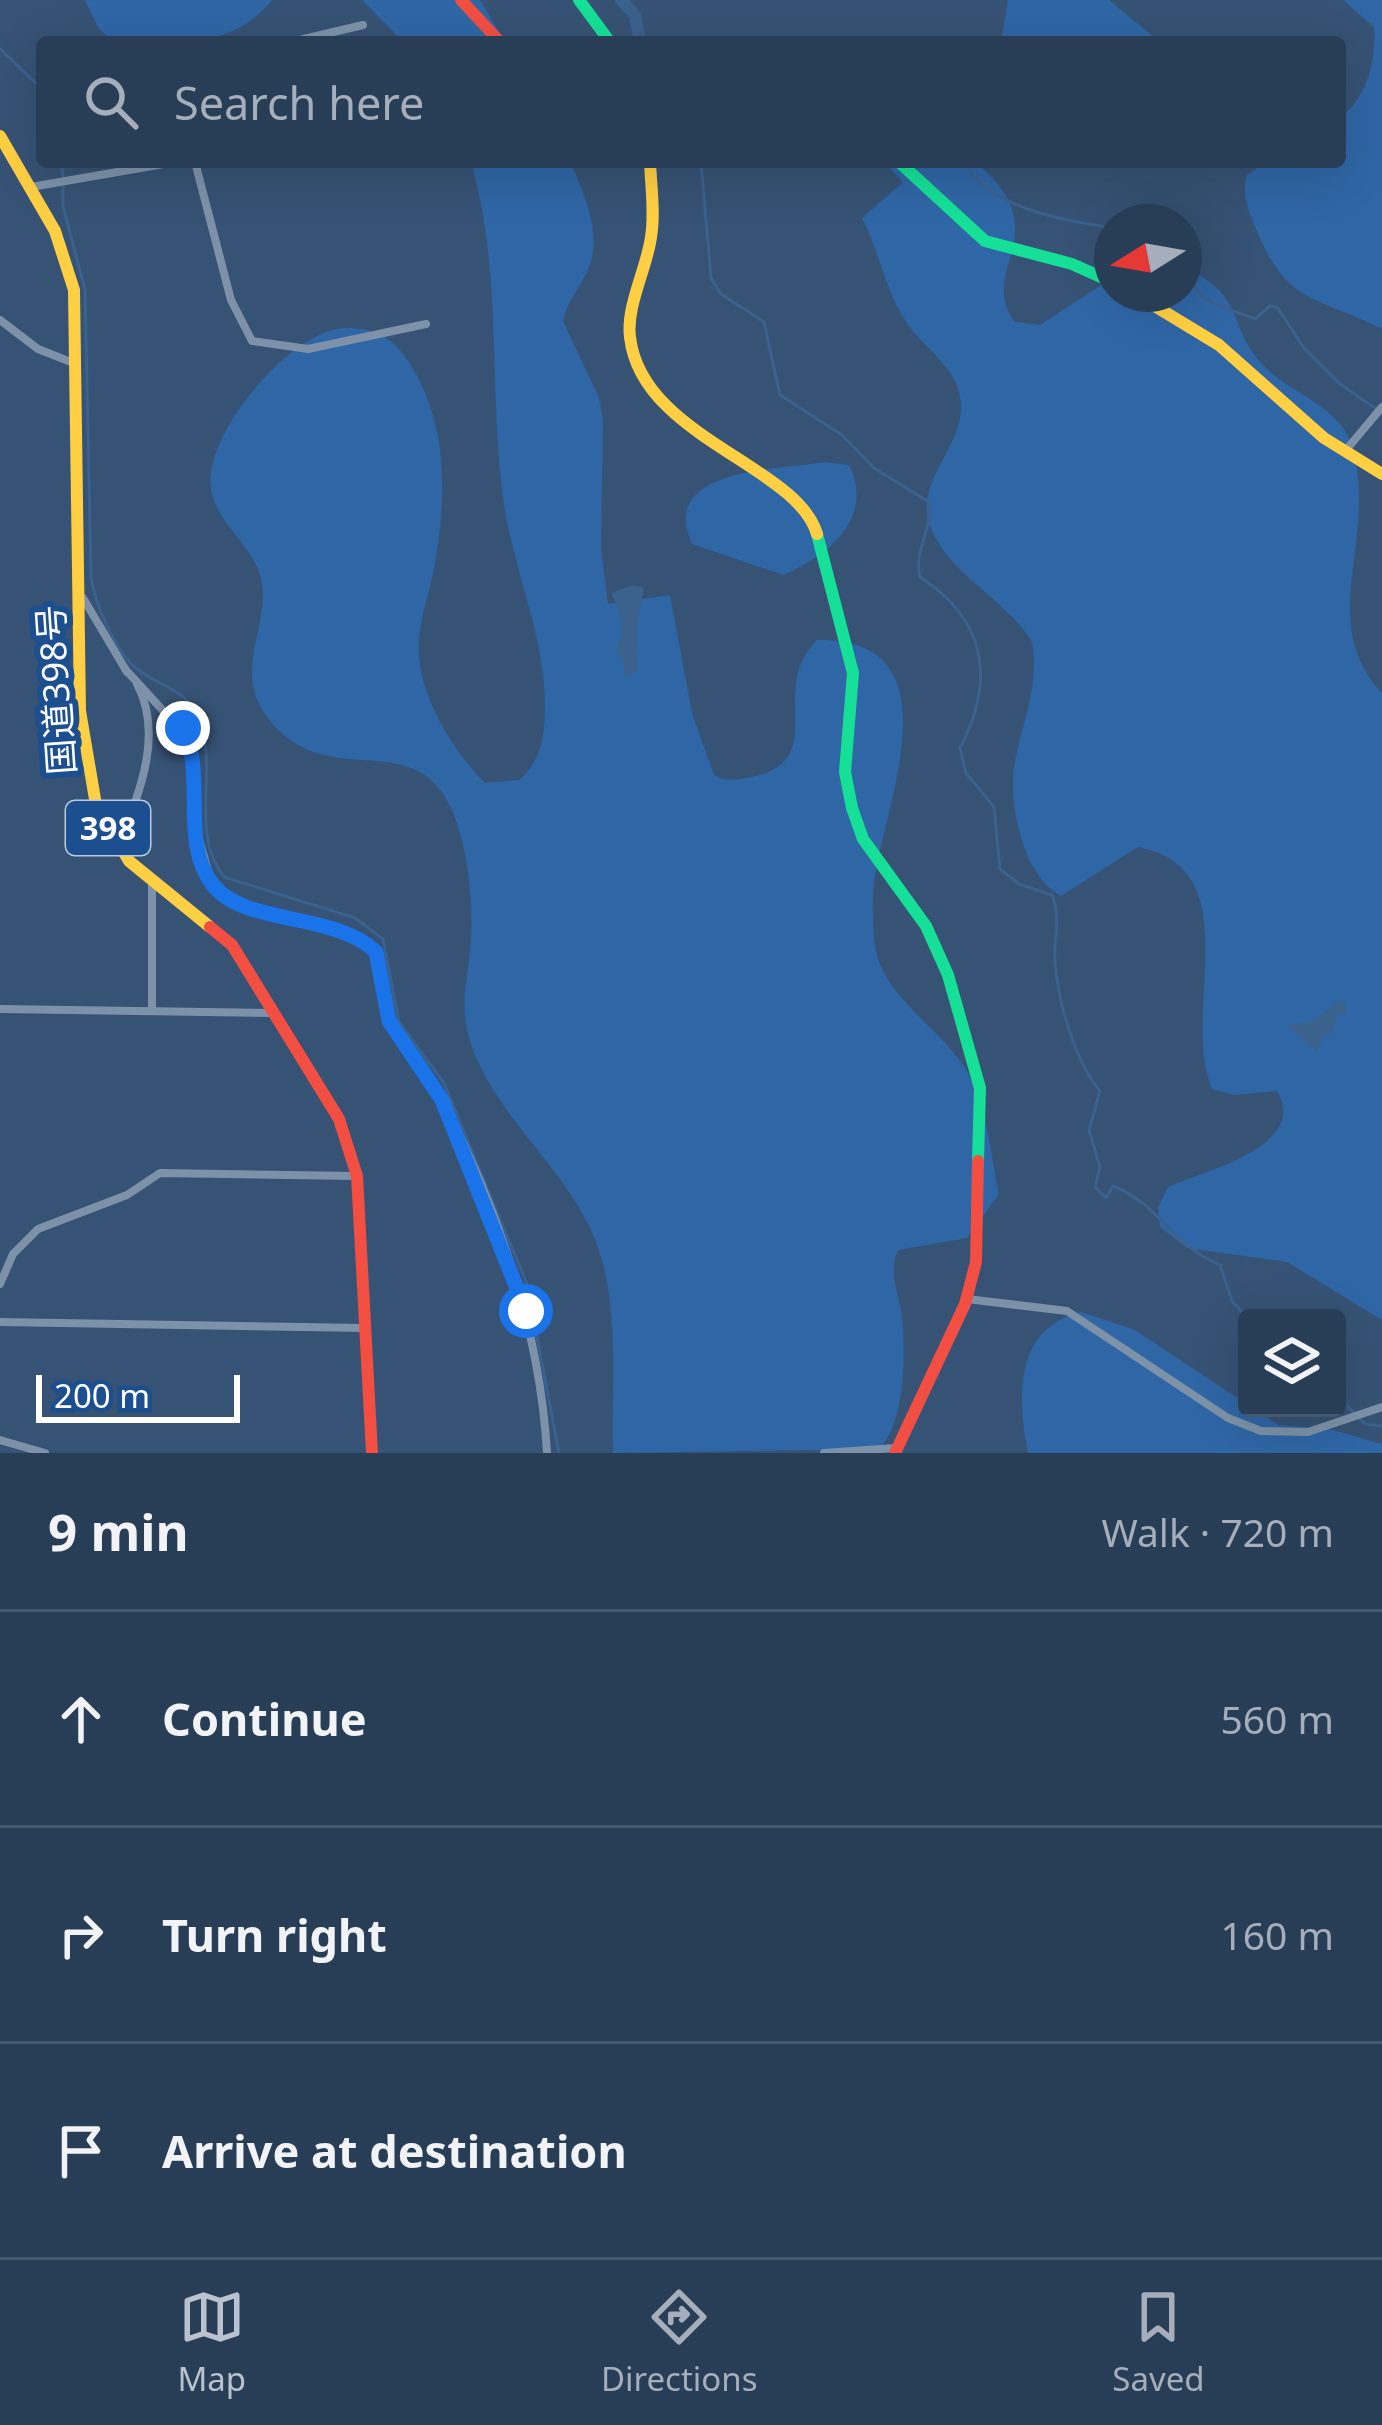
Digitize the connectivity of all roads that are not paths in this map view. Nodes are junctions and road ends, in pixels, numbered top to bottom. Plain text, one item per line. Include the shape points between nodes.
1 (461, 0) edge
2 (579, 0) edge
3 (363, 25) dead end
4 (316, 36) edge
5 (494, 36) edge
6 (606, 36) edge
7 (0, 136) edge
8 (143, 168) edge
9 (197, 168) edge
10 (650, 168) edge
11 (906, 168) edge
12 (31, 187) junction
13 (1094, 274) edge
14 (1165, 312) edge
15 (0, 320) edge
16 (426, 325) dead end
17 (76, 364) junction
18 (1382, 407) edge
19 (1345, 451) junction
20 (1382, 474) edge
21 (79, 592) junction
22 (125, 669) junction
23 (118, 846) junction
24 (152, 884) junction
25 (0, 1009) edge
26 (152, 1010) junction
27 (275, 1012) junction
28 (357, 1177) junction
29 (0, 1284) edge
30 (966, 1299) junction
31 (0, 1322) edge
32 (367, 1328) junction
33 (1382, 1407) edge
34 (0, 1440) edge
35 (896, 1451) edge
36 (45, 1453) edge
37 (372, 1453) edge
38 (548, 1453) edge
39 (824, 1453) edge

1 - 5 main road
2 - 6 main road
3 - 4 street
7 - 12 main road, 国道398号 / 398
8 - 12 street
9 - 16 street via 239,325 252,340 308,350
10 - 30 main road via 652,233 629,334 632,357 664,403 799,505 814,526 853,673 845,772 852,808 862,839 926,926 968,1030 980,1088 976,1262
11 - 13 main road via 986,241
12 - 17 main road, 国道398号 / 398 via 68,267
14 - 19 main road via 1219,345
15 - 17 street via 38,349
17 - 21 main road, 国道398号 / 398
18 - 19 street
19 - 20 main road
21 - 22 street
21 - 23 main road, 国道398号 / 398 via 85,753 96,805
22 - 23 street via 146,703 148,744
22 - 38 street via 188,738 212,884 241,902 356,936 380,958 389,1021 442,1100 513,1268
23 - 24 main road, 国道398号 / 398
24 - 26 street
24 - 27 main road, 国道398号 / 398 via 218,928
25 - 26 street
26 - 27 street
27 - 28 main road, 国道398号 / 398 via 339,1119
28 - 29 street via 160,1173 127,1195 38,1228 13,1254
28 - 32 main road, 国道398号 / 398
30 - 33 street via 1067,1311 1253,1429 1294,1433
30 - 35 main road
31 - 32 street
32 - 37 main road, 国道398号 / 398
34 - 36 street
35 - 39 street

